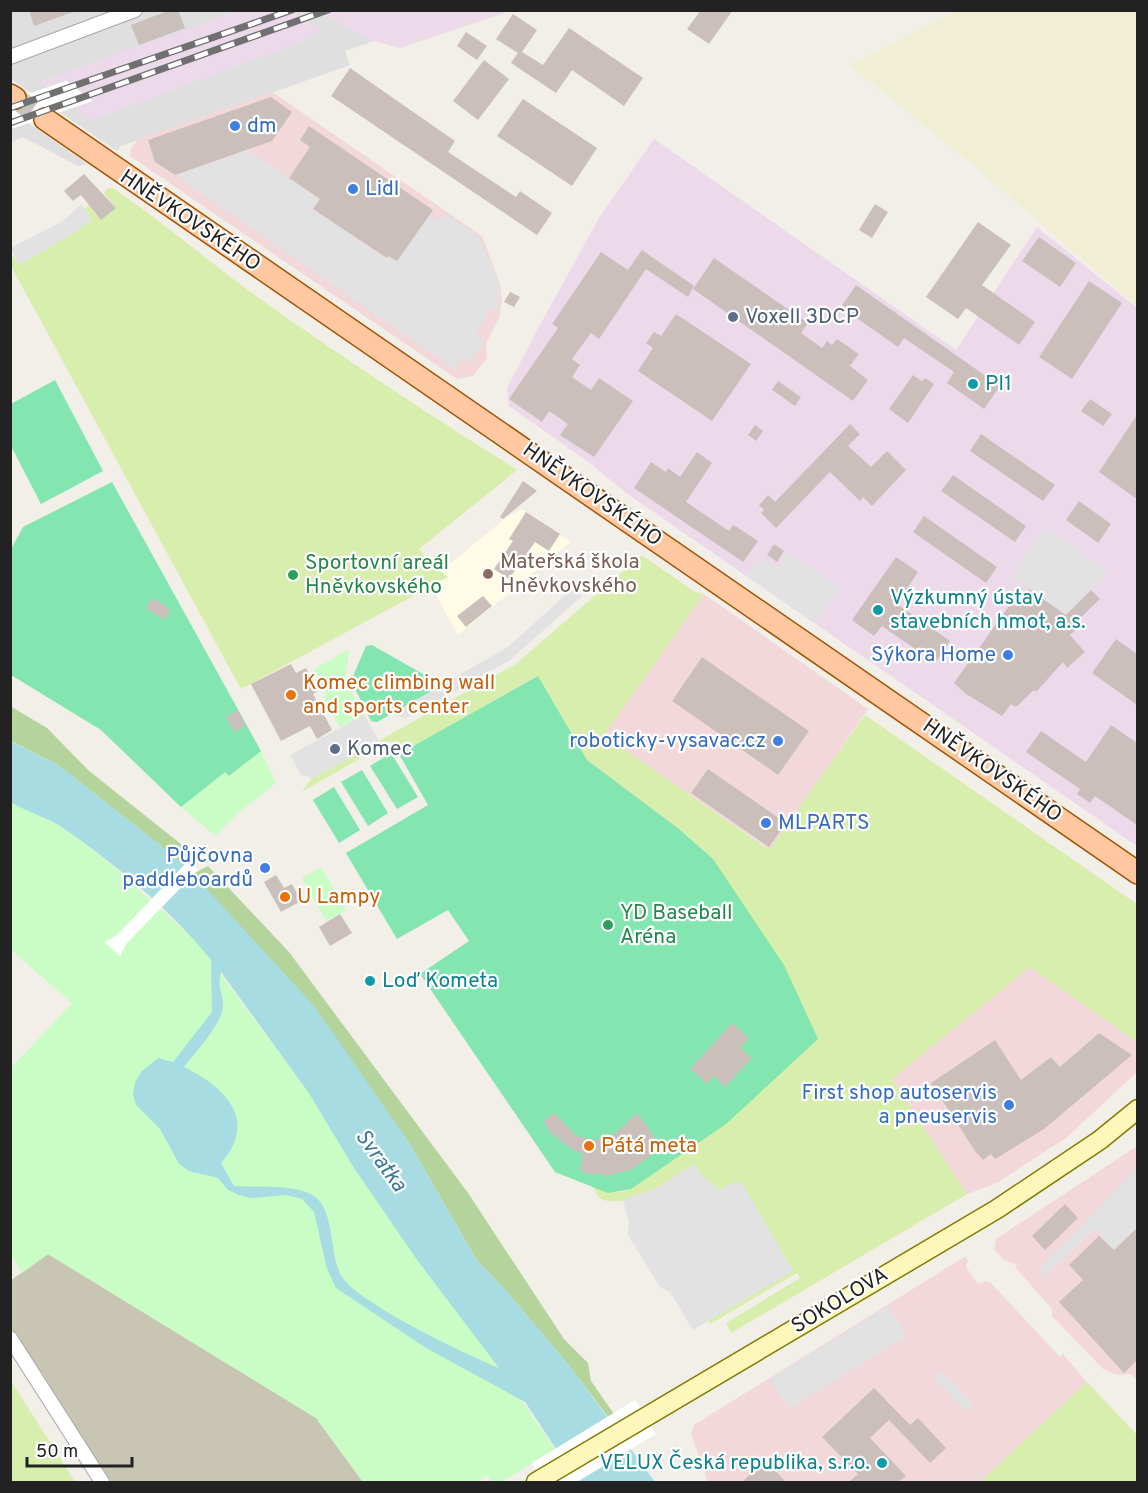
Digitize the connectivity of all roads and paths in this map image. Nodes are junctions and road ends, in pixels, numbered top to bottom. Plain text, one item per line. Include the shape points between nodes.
1 (135, 10) edge
2 (10, 57) edge
3 (45, 119) tunnel mouth
4 (1137, 873) edge
5 (1137, 1109) edge
6 (10, 1338) edge
7 (538, 1481) edge
8 (102, 1482) edge

1 - 2 street
3 - 4 main road, HNĚVKOVSKÉHO
5 - 7 street, SOKOLOVA via 1100,1140 997,1209
6 - 8 street

